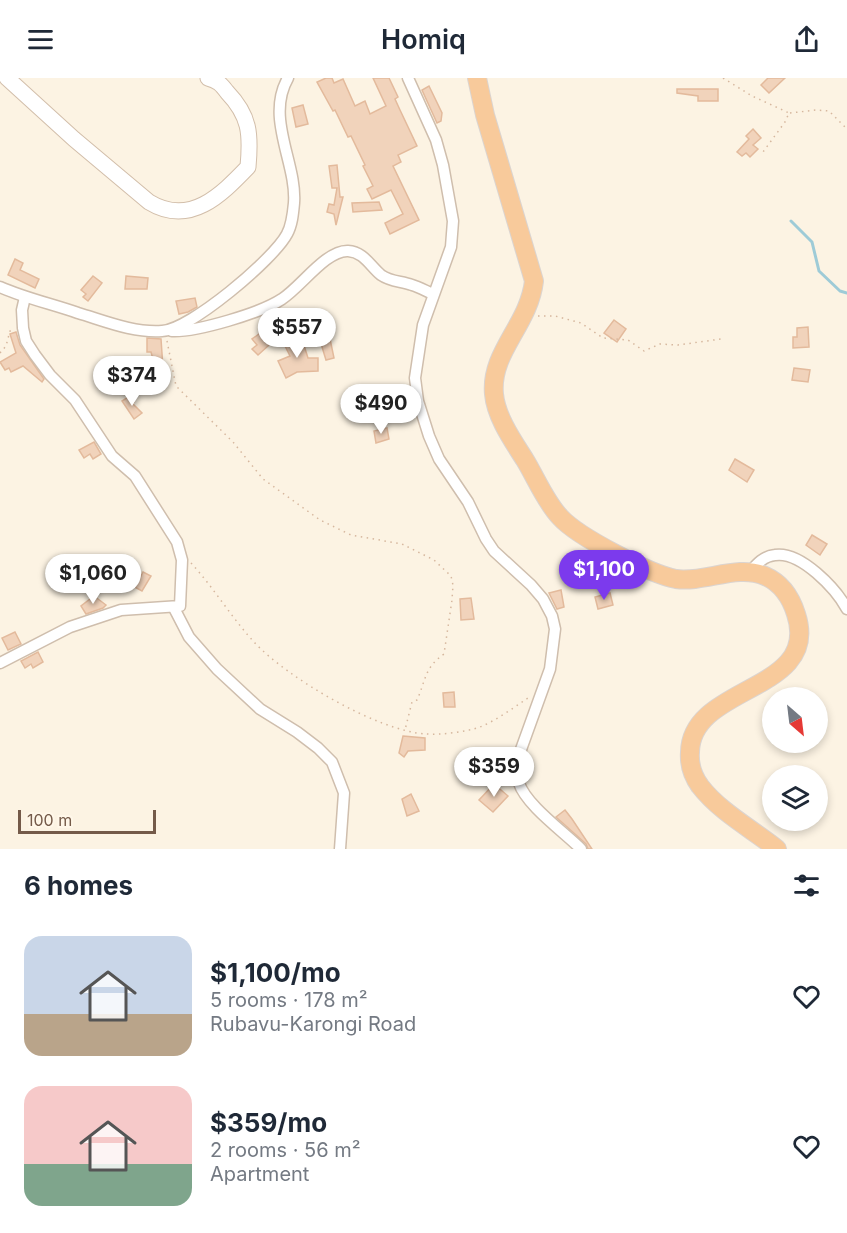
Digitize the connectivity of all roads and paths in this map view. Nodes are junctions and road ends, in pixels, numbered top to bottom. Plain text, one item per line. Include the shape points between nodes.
1 (7, 78) edge
2 (208, 78) edge
3 (288, 78) edge
4 (408, 78) edge
5 (477, 78) edge
6 (723, 78) edge
7 (789, 113) junction
8 (847, 129) edge
9 (763, 152) dead end
10 (0, 287) edge
11 (433, 294) junction
12 (25, 297) junction
13 (525, 316) junction
14 (23, 327) junction
15 (165, 331) junction
16 (721, 339) dead end
17 (0, 352) edge
18 (181, 551) junction
19 (749, 573) junction
20 (174, 608) junction
21 (847, 609) edge
22 (0, 663) edge
23 (543, 689) junction
24 (405, 730) junction
25 (340, 849) edge
26 (581, 849) edge
27 (777, 849) edge

1 - 2 main road via 149,202 160,209 179,210 210,203 224,194 248,167 248,125 242,107 218,81
3 - 15 street via 283,87 282,124 294,186 292,222 286,235 244,280 187,321
4 - 11 street via 436,140 452,207 451,247
5 - 13 highway via 531,266 532,298
6 - 7 path
7 - 8 path via 829,111
7 - 9 path
10 - 12 street
11 - 15 street via 381,275 364,256 349,251 335,253 297,288 257,311 187,330
11 - 23 street via 423,325 415,378 418,401 439,459 486,538 531,585 552,616 555,629
12 - 14 street
12 - 15 street via 114,325
13 - 16 path via 555,316 581,322 603,338 628,340 644,351 660,344
13 - 19 highway via 495,370 494,397 514,443 560,517 588,540 659,574 688,580
14 - 17 path via 10,331
14 - 18 street via 26,341 41,364 75,400 112,456 135,476
15 - 24 path via 176,386 263,479 320,520 351,535 402,544 434,560 451,576 452,600 444,654 425,672
18 - 20 street via 180,606
18 - 24 path via 255,643 285,668 355,712
19 - 21 street via 766,558 792,557 826,579
19 - 27 highway via 765,576 789,597 797,615 797,644 778,672 703,718 691,740 690,764 710,796
20 - 22 street via 122,610 70,627
20 - 25 street via 189,637 217,669 260,709 297,732 332,762 344,793
23 - 24 path via 480,727 426,734
23 - 26 street via 519,755 520,785 535,806

